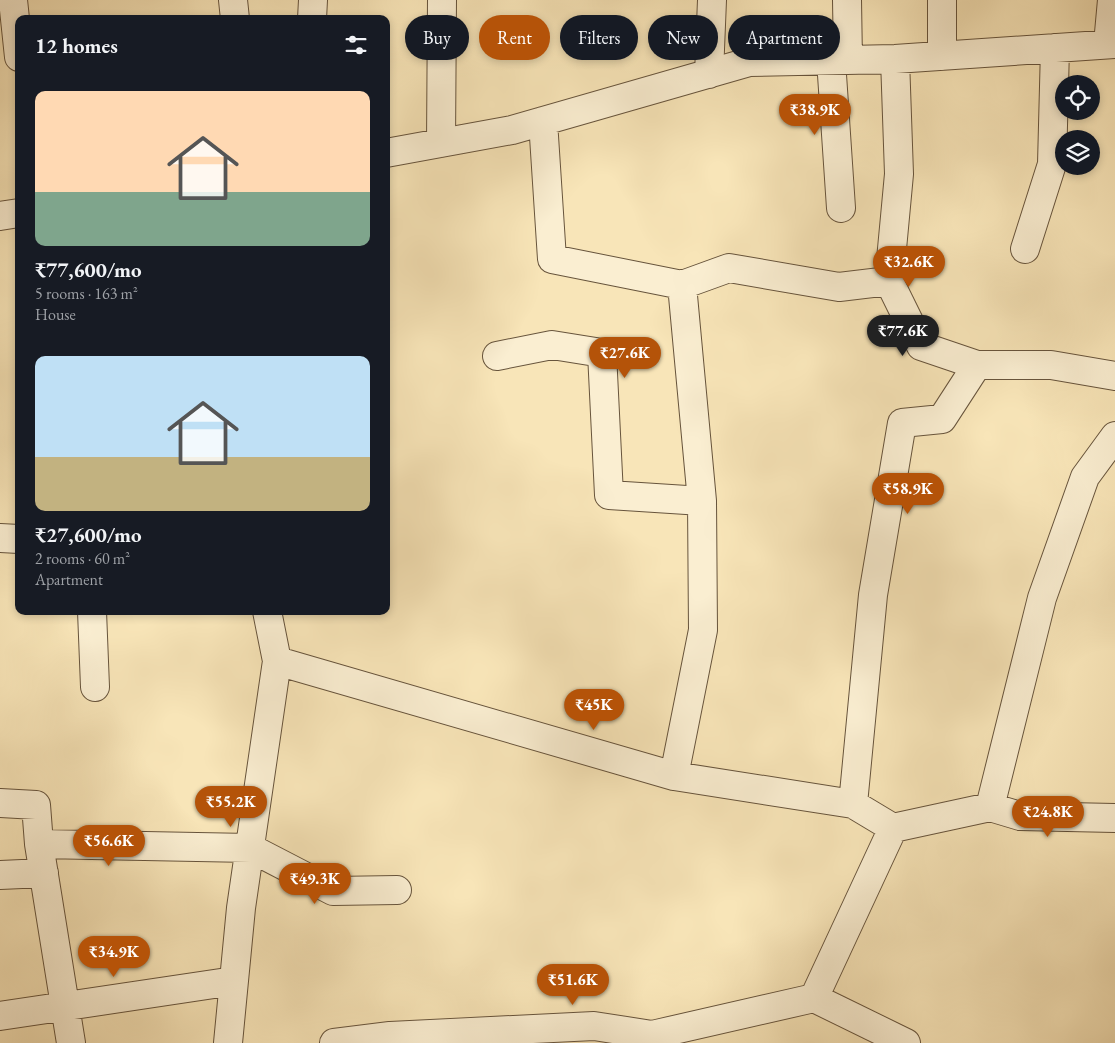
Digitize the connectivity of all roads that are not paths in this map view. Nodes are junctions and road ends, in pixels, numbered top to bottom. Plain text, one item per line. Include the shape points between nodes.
1 (13, 0) edge
2 (233, 0) edge
3 (313, 0) edge
4 (442, 0) edge
5 (712, 0) edge
6 (847, 0) edge
7 (942, 0) edge
8 (1112, 0) edge
9 (235, 15) edge
10 (312, 15) edge
11 (15, 19) edge
12 (1112, 44) edge
13 (1055, 48) junction
14 (942, 56) junction
15 (894, 59) junction
16 (840, 60) junction
17 (709, 74) junction
18 (543, 121) junction
19 (441, 143) junction
20 (390, 152) edge
21 (841, 208) dead end
22 (15, 214) edge
23 (0, 216) edge
24 (1025, 249) dead end
25 (889, 281) junction
26 (682, 285) junction
27 (497, 356) dead end
28 (977, 365) junction
29 (1115, 376) edge
30 (1115, 436) edge
31 (702, 500) junction
32 (0, 538) edge
33 (15, 538) edge
34 (92, 615) edge
35 (268, 615) edge
36 (277, 661) junction
37 (95, 687) dead end
38 (674, 776) junction
39 (0, 803) edge
40 (853, 804) junction
41 (990, 807) junction
42 (1115, 818) edge
43 (893, 828) junction
44 (39, 844) junction
45 (250, 848) junction
46 (44, 873) junction
47 (0, 875) edge
48 (397, 890) dead end
49 (234, 981) junction
50 (814, 998) junction
51 (65, 1007) junction
52 (0, 1016) edge
53 (624, 1037) edge
54 (390, 1040) edge
55 (71, 1043) edge
56 (228, 1043) edge
57 (334, 1043) edge
58 (906, 1043) edge

1 - 11 street
2 - 9 street
3 - 10 street
4 - 19 street
5 - 17 street
6 - 16 street
7 - 14 street
8 - 12 street
12 - 13 street
13 - 14 street
13 - 24 street via 1052,164
14 - 15 street
15 - 16 street
15 - 25 street via 899,174
16 - 17 street via 749,62
16 - 21 street
17 - 18 street
18 - 19 street
18 - 26 street via 552,259
19 - 20 street
22 - 23 street
25 - 26 street via 839,287 729,268
25 - 28 street via 921,346
26 - 31 street
27 - 31 street via 552,345 602,353 609,495
28 - 29 street via 1051,365
28 - 40 street via 942,419 902,423 874,595
30 - 41 street via 1085,477 1042,598
31 - 38 street via 703,630
32 - 33 street
34 - 37 street
35 - 36 street
36 - 38 street
36 - 45 street
38 - 40 street
39 - 44 street via 36,805
40 - 43 street
41 - 42 street via 1020,816
41 - 43 street
43 - 50 street
44 - 45 street
44 - 46 street
45 - 48 street via 333,891
45 - 49 street
46 - 47 street
46 - 51 street
49 - 51 street
49 - 56 street
50 - 53 street via 652,1035
50 - 58 street
51 - 52 street
51 - 55 street
53 - 54 street via 594,1026
54 - 57 street

